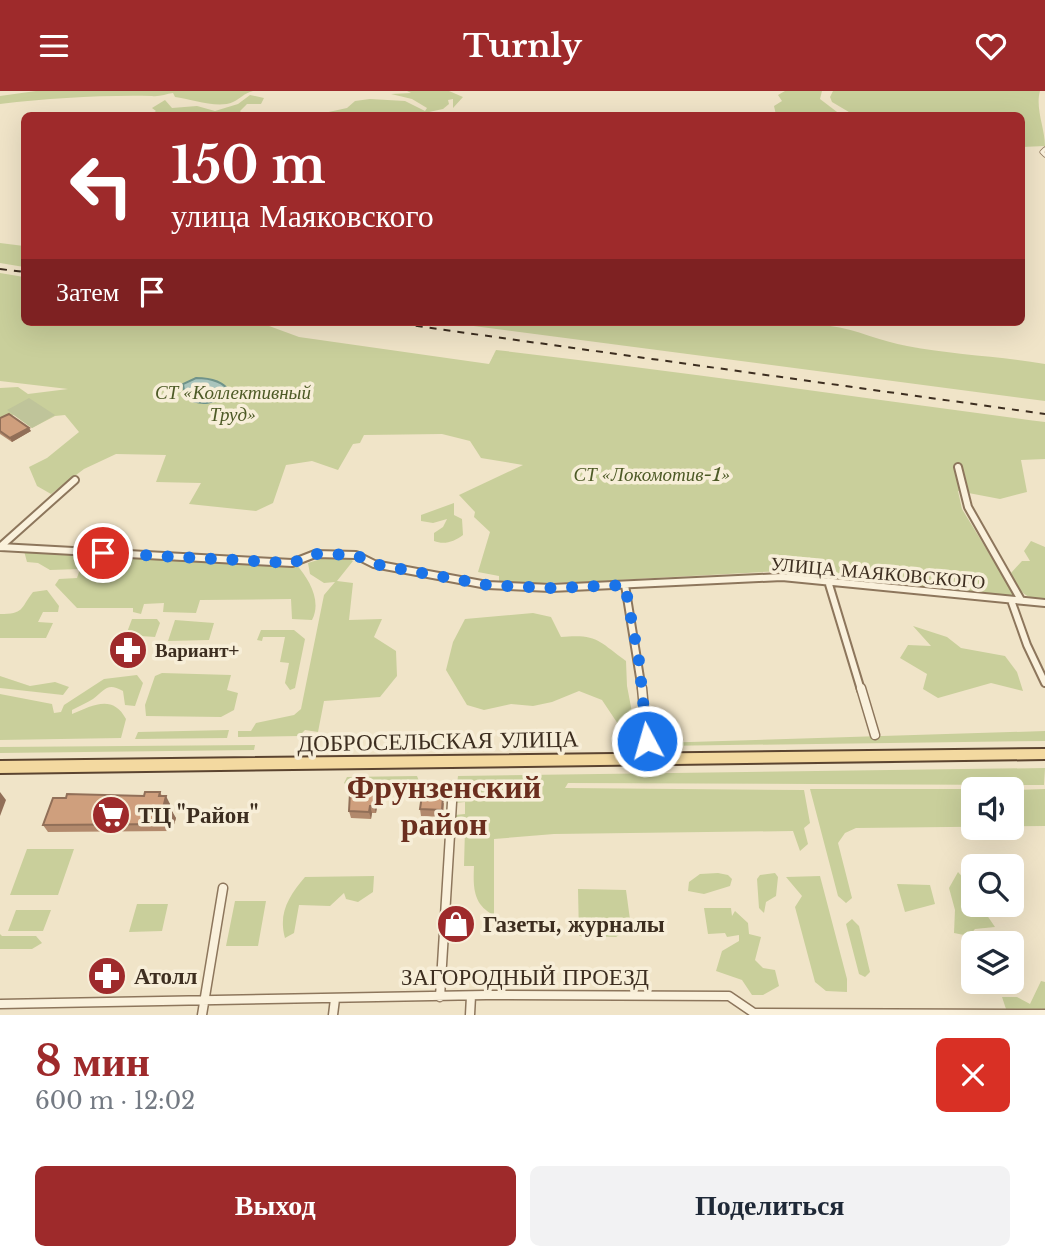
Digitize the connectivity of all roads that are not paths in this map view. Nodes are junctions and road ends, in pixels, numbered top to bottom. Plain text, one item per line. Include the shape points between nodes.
1 (1045, 149) edge
2 (1045, 155) edge
3 (958, 467) dead end
4 (75, 479) dead end
5 (0, 547) edge
6 (828, 581) junction
7 (625, 585) junction
8 (1011, 600) junction
9 (1021, 600) junction
10 (1045, 603) edge
11 (1045, 683) edge
12 (876, 735) dead end
13 (647, 741) dead end
14 (1045, 754) edge
15 (0, 767) edge
16 (453, 786) dead end
17 (223, 888) dead end
18 (471, 996) junction
19 (440, 997) junction
20 (335, 999) junction
21 (205, 1000) junction
22 (0, 1004) edge
23 (863, 1014) edge
24 (1045, 1014) edge
25 (202, 1015) edge
26 (333, 1015) edge
27 (470, 1015) edge

1 - 2 street
3 - 9 street via 968,507
4 - 5 street
5 - 7 street, УЛИЦА МАЯКОВСКОГО via 292,563 315,554 356,555 374,564 487,585
6 - 7 street, УЛИЦА МАЯКОВСКОГО via 782,577
6 - 8 street, УЛИЦА МАЯКОВСКОГО
6 - 12 street
7 - 13 street
8 - 9 street, УЛИЦА МАЯКОВСКОГО
8 - 11 street
9 - 10 street, УЛИЦА МАЯКОВСКОГО
14 - 15 main road, ДОБРОСЕЛЬСКАЯ УЛИЦА
16 - 19 street
17 - 21 street
18 - 19 street, ЗАГОРОДНЫЙ ПРОЕЗД
18 - 23 street, ЗАГОРОДНЫЙ ПРОЕЗД via 729,996 754,1013
18 - 27 street
19 - 20 street, ЗАГОРОДНЫЙ ПРОЕЗД
20 - 21 street, ЗАГОРОДНЫЙ ПРОЕЗД
20 - 26 street
21 - 22 street, ЗАГОРОДНЫЙ ПРОЕЗД
21 - 25 street
23 - 24 street, ЗАГОРОДНЫЙ ПРОЕЗД

